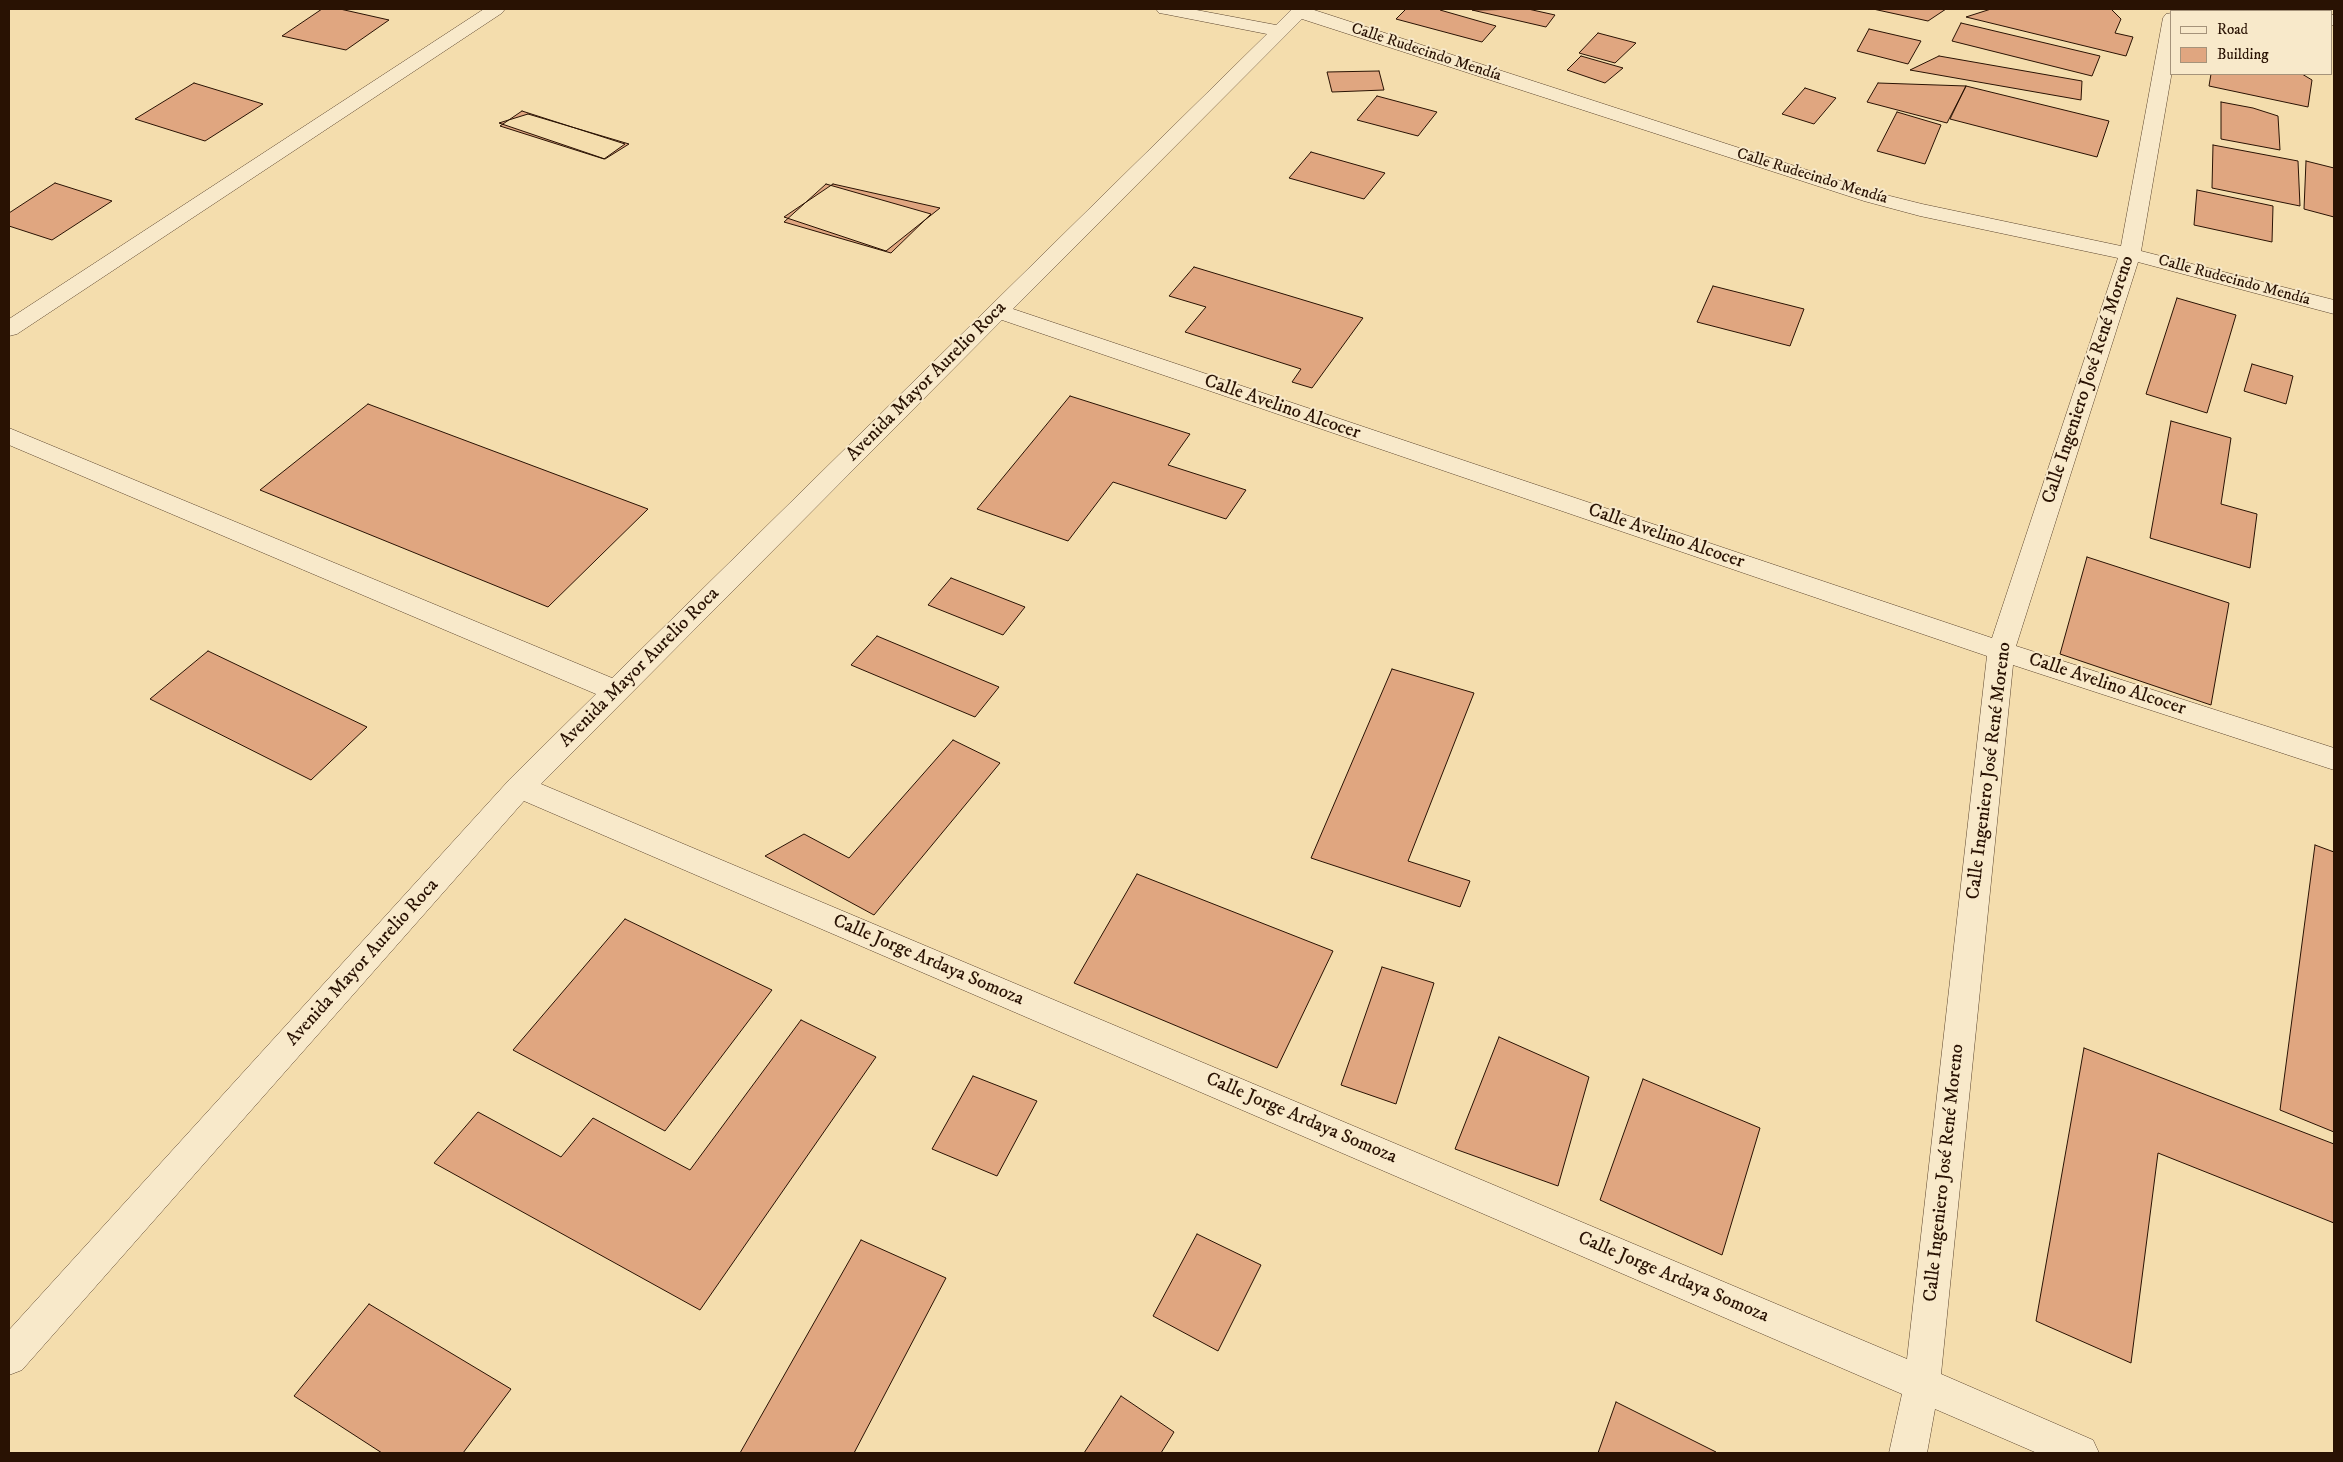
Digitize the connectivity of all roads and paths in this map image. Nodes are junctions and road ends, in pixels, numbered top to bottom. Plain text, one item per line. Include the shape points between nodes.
1 (496, 9) edge
2 (1165, 9) edge
3 (1301, 11) edge
4 (2170, 29) edge
5 (1280, 31) junction
6 (2130, 254) junction
7 (2334, 307) edge
8 (999, 312) junction
9 (9, 329) edge
10 (9, 436) edge
11 (2001, 651) junction
12 (616, 690) junction
13 (2334, 759) edge
14 (520, 787) junction
15 (9, 1357) edge
16 (1922, 1384) junction
17 (1908, 1453) edge
18 (2080, 1453) edge

1 - 9 street
2 - 5 street
3 - 5 street, Avenida Mayor Aurelio Roca
3 - 6 street, Calle Rudecindo Mendía via 1871,197
4 - 6 street, Calle Ingeniero José René Moreno
5 - 8 street, Avenida Mayor Aurelio Roca
6 - 7 street, Calle Rudecindo Mendía
6 - 11 street, Calle Ingeniero José René Moreno
8 - 11 street, Calle Avelino Alcocer
8 - 12 street, Avenida Mayor Aurelio Roca
10 - 12 street
11 - 13 street, Calle Avelino Alcocer
11 - 16 street, Calle Ingeniero José René Moreno
12 - 14 street, Avenida Mayor Aurelio Roca
14 - 15 street, Avenida Mayor Aurelio Roca
14 - 16 street, Calle Jorge Ardaya Somoza
16 - 17 street, Calle Ingeniero José René Moreno
16 - 18 street, Calle Jorge Ardaya Somoza

